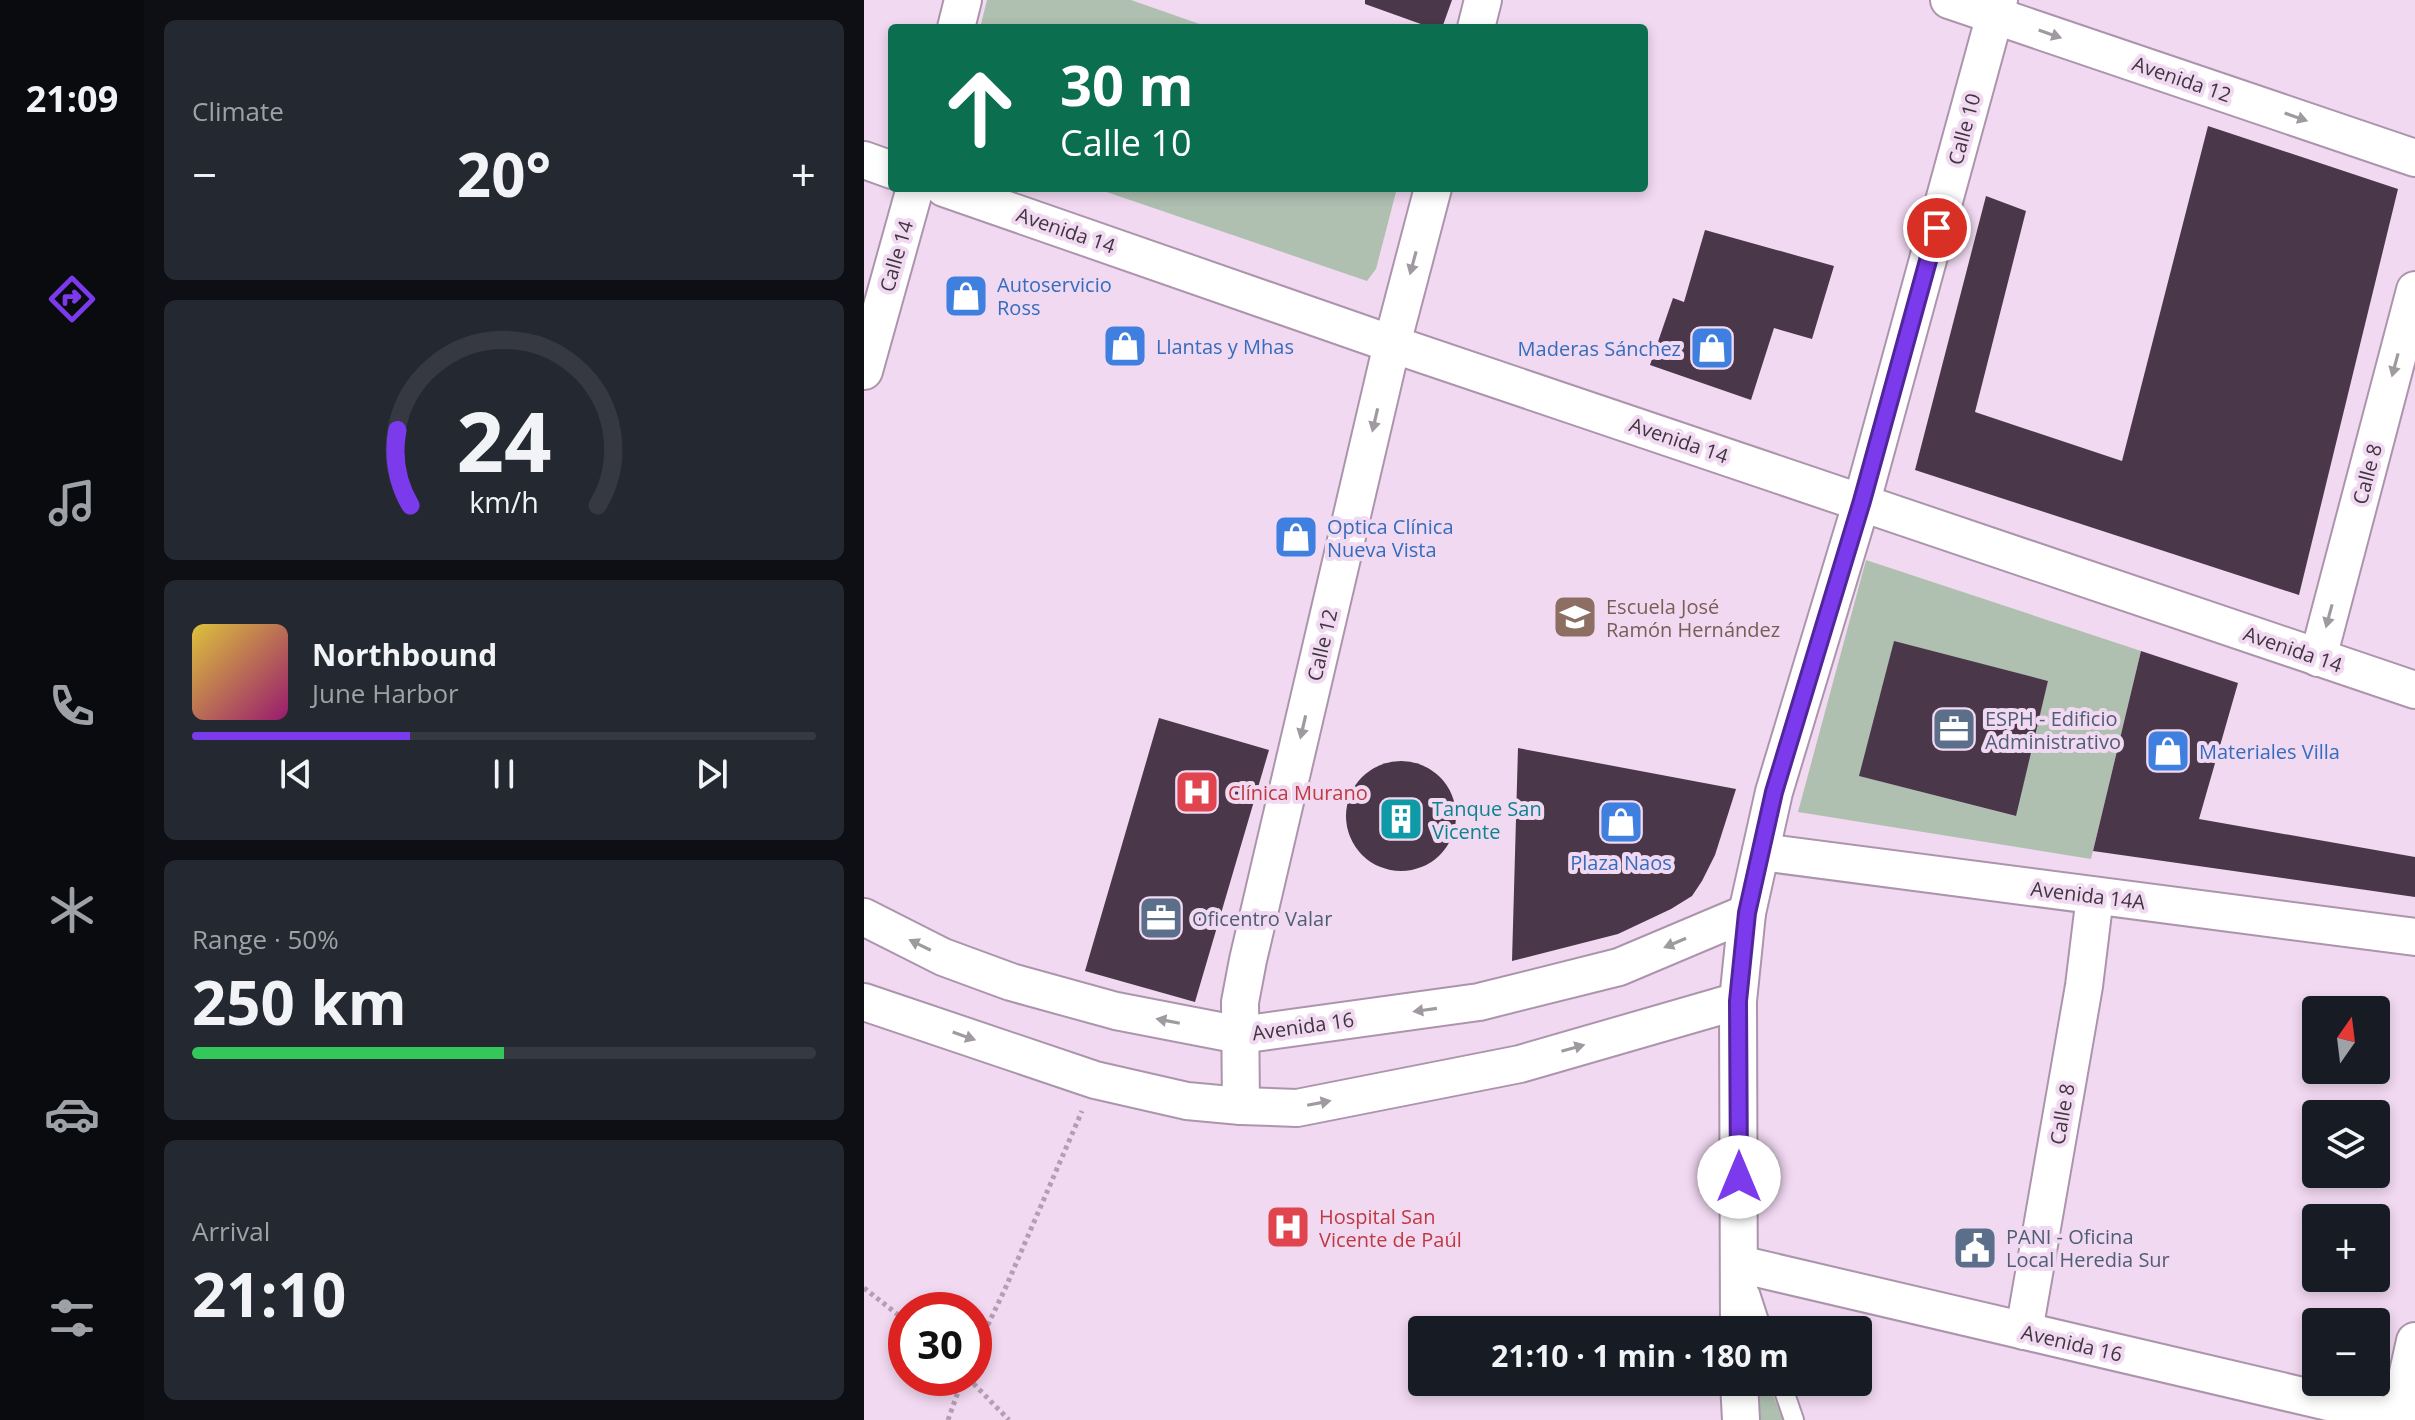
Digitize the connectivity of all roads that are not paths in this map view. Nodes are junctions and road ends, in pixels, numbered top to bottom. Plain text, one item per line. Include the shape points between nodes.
1 (963, 0) edge
2 (1483, 0) edge
3 (1949, 0) edge
4 (1997, 8) edge
5 (957, 24) edge
6 (1477, 24) edge
7 (2415, 158) edge
8 (864, 160) edge
9 (888, 169) edge
10 (914, 192) edge
11 (955, 192) edge
12 (1432, 192) edge
13 (2415, 290) edge
14 (1392, 344) junction
15 (864, 371) edge
16 (1862, 501) junction
17 (2318, 658) junction
18 (2415, 690) edge
19 (1761, 852) junction
20 (2095, 896) junction
21 (1747, 913) junction
22 (864, 917) edge
23 (2415, 937) edge
24 (1738, 1001) junction
25 (864, 1002) edge
26 (1240, 1035) junction
27 (1241, 1106) junction
28 (1739, 1264) junction
29 (1739, 1316) edge
30 (1757, 1316) edge
31 (2024, 1331) junction
32 (2415, 1341) edge
33 (1740, 1396) edge
34 (1786, 1396) edge
35 (2402, 1419) edge
36 (1741, 1420) edge
37 (1794, 1420) edge

1 - 5 street
2 - 6 street
3 - 4 street, Avenida 12
4 -> 7 street, Avenida 12
4 - 16 street, Calle 10
8 - 9 street
10 - 15 street, Calle 14
11 - 14 street, Avenida 14
12 -> 14 street, Calle 12
13 -> 17 street, Calle 8
14 - 16 street, Avenida 14
14 -> 26 street, Calle 12 via 1248,960
16 - 17 street, Avenida 14
16 - 19 street, Calle 10 via 1774,792
17 - 18 street, Avenida 14
19 - 20 street, Avenida 14A
19 - 21 street, Calle 10
20 - 23 street, Avenida 14A
20 - 31 street, Calle 8
21 - 24 street, Calle 10
21 -> 26 street, Avenida 16 via 1619,967 1479,1002
26 -> 22 street, Avenida 16 via 1116,1011 1011,982 943,957
27 -> 24 street via 1297,1108 1520,1064
24 - 28 street, Calle 10
25 -> 27 street via 1095,1080 1187,1101
26 - 27 street, Calle 12
28 - 29 street, Calle 10
28 - 30 lane
28 - 31 street, Avenida 16
31 - 35 street, Avenida 16
32 - 35 street
33 - 36 street
34 - 37 lane

